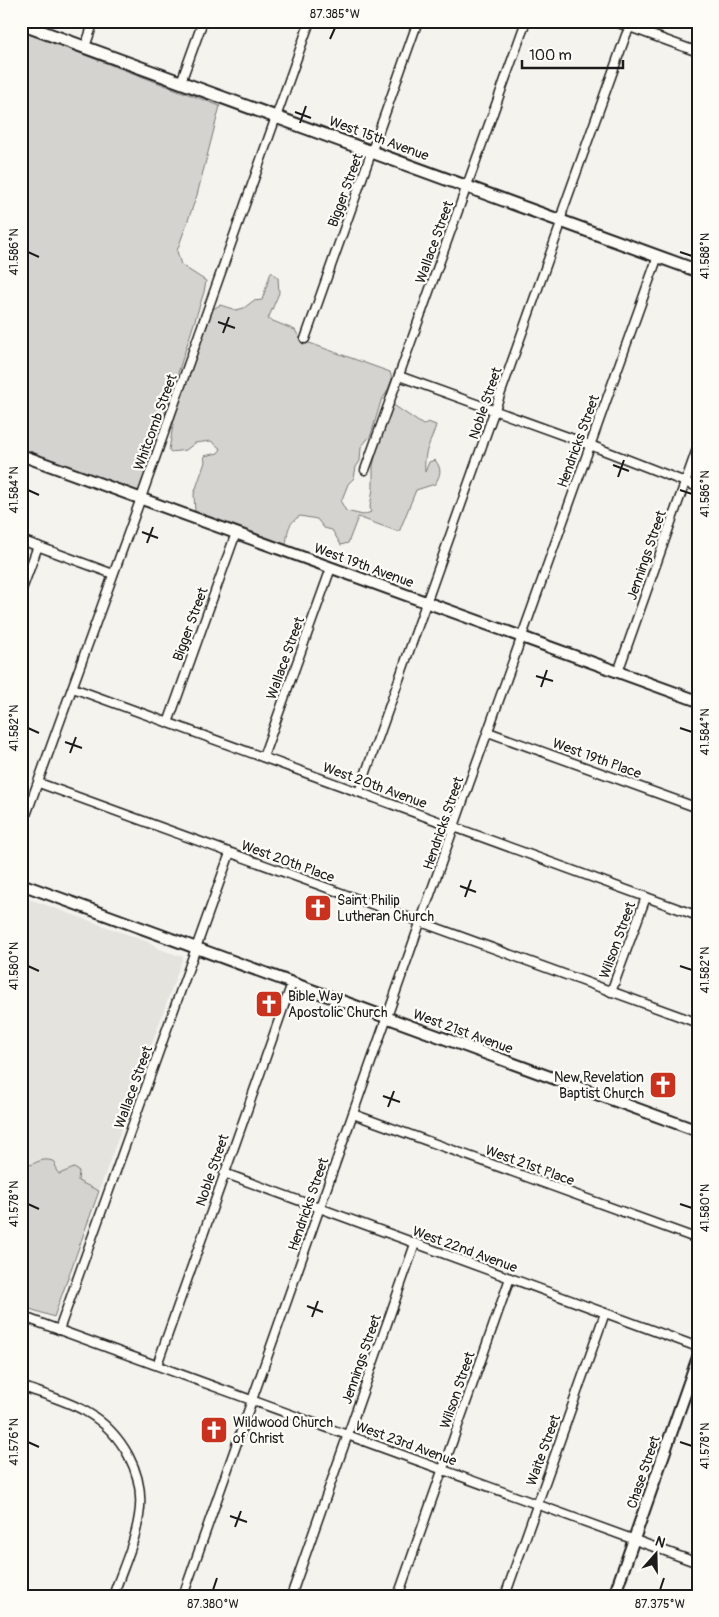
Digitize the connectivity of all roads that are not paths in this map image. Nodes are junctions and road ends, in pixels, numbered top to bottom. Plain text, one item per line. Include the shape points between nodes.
1 (94, 21) edge
2 (203, 21) edge
3 (310, 21) edge
4 (418, 21) edge
5 (526, 21) edge
6 (613, 21) edge
7 (21, 24) edge
8 (632, 24) edge
9 (85, 47) junction
10 (698, 52) edge
11 (181, 82) junction
12 (276, 117) junction
13 (372, 152) junction
14 (467, 187) junction
15 (561, 221) junction
16 (658, 256) junction
17 (698, 271) edge
18 (305, 339) dead end
19 (399, 376) junction
20 (495, 411) junction
21 (590, 445) junction
22 (698, 446) edge
23 (21, 455) edge
24 (365, 470) dead end
25 (685, 482) junction
26 (698, 487) edge
27 (141, 498) junction
28 (236, 533) junction
29 (21, 540) edge
30 (38, 546) junction
31 (331, 568) junction
32 (113, 574) junction
33 (21, 592) edge
34 (427, 602) junction
35 (522, 637) junction
36 (618, 672) junction
37 (73, 688) junction
38 (698, 701) edge
39 (168, 723) junction
40 (488, 732) junction
41 (263, 757) junction
42 (38, 783) junction
43 (359, 792) junction
44 (698, 808) edge
45 (454, 827) junction
46 (21, 829) edge
47 (230, 853) junction
48 (21, 884) edge
49 (646, 897) junction
50 (698, 916) edge
51 (420, 922) junction
52 (196, 948) junction
53 (292, 983) junction
54 (611, 992) junction
55 (387, 1018) junction
56 (698, 1024) edge
57 (353, 1114) junction
58 (698, 1131) edge
59 (224, 1173) junction
60 (320, 1209) junction
61 (698, 1239) edge
62 (415, 1244) junction
63 (510, 1278) junction
64 (606, 1313) junction
65 (21, 1316) edge
66 (59, 1330) junction
67 (698, 1347) edge
68 (698, 1357) edge
69 (157, 1365) junction
70 (21, 1386) edge
71 (252, 1400) junction
72 (347, 1435) junction
73 (442, 1469) junction
74 (537, 1504) junction
75 (634, 1539) junction
76 (698, 1563) edge
77 (112, 1596) edge
78 (183, 1596) edge
79 (291, 1596) edge
80 (398, 1596) edge
81 (505, 1596) edge
82 (614, 1596) edge

1 - 9 street
2 - 11 street
3 - 12 street, Whitcomb Street
4 - 13 street, Bigger Street
5 - 14 street, Wallace Street
6 - 8 street
7 - 9 main road, West 15th Avenue
8 - 10 street
8 - 15 street, Noble Street
9 - 11 main road, West 15th Avenue
11 - 12 main road, West 15th Avenue
12 - 13 main road, West 15th Avenue
12 - 27 street, Whitcomb Street
13 - 14 main road, West 15th Avenue
13 - 18 street, Bigger Street
14 - 15 main road, West 15th Avenue
14 - 19 street, Wallace Street
15 - 16 main road, West 15th Avenue
15 - 20 street, Noble Street
16 - 17 main road, West 15th Avenue
16 - 21 street, Hendricks Street
19 - 20 street
19 - 24 street, Wallace Street
20 - 21 street
20 - 34 street, Noble Street
21 - 25 street
21 - 35 street, Hendricks Street
22 - 25 street, Jennings Street
23 - 27 street, West 19th Avenue
25 - 26 street
25 - 36 street, Jennings Street
27 - 28 street, West 19th Avenue
27 - 32 street, Whitcomb Street
28 - 31 street, West 19th Avenue
28 - 39 street, Bigger Street
29 - 30 street
30 - 32 street
30 - 33 street
31 - 34 street, West 19th Avenue
31 - 41 street, Wallace Street
32 - 37 street, Whitcomb Street
34 - 35 street, West 19th Avenue
34 - 43 street, Noble Street
35 - 36 street, West 19th Avenue
35 - 40 street, Hendricks Street
36 - 38 street, West 19th Avenue
37 - 39 street, West 20th Avenue
37 - 42 street, Whitcomb Street
39 - 41 street, West 20th Avenue
40 - 44 street, West 19th Place
40 - 45 street, Hendricks Street
41 - 43 street, West 20th Avenue
42 - 46 street, Whitcomb Street
42 - 47 street, West 20th Place
43 - 45 street, West 20th Avenue
45 - 49 street, West 20th Avenue
45 - 51 street, Hendricks Street
47 - 51 street, West 20th Place
47 - 52 street, Wallace Street
48 - 52 street, West 21st Avenue
49 - 50 street, West 20th Avenue
49 - 54 street, Wilson Street
51 - 54 street, West 20th Place
51 - 55 street, Hendricks Street
52 - 53 street, West 21st Avenue
52 - 66 street, Wallace Street
53 - 55 street, West 21st Avenue
53 - 59 street, Noble Street
54 - 56 street, West 20th Place
55 - 57 street, Hendricks Street
55 - 58 street, West 21st Avenue
57 - 60 street, Hendricks Street
57 - 61 street, West 21st Place
59 - 60 street, West 22nd Avenue
59 - 69 street, Noble Street
60 - 62 street, West 22nd Avenue
60 - 71 street, Hendricks Street
62 - 63 street, West 22nd Avenue
62 - 72 street, Jennings Street
63 - 64 street, West 22nd Avenue
63 - 73 street, Wilson Street
64 - 67 street, West 22nd Avenue
64 - 74 street, Waite Street
65 - 66 street, West 23rd Avenue
66 - 69 street, West 23rd Avenue
68 - 75 street, Chase Street
69 - 71 street, West 23rd Avenue
70 - 77 street via 85,1411 107,1428 125,1449 137,1476 139,1514
71 - 72 street, West 23rd Avenue
71 - 78 street, Hendricks Street
72 - 73 street, West 23rd Avenue
72 - 79 street, Jennings Street
73 - 74 street, West 23rd Avenue
73 - 80 street, Wilson Street
74 - 75 street, West 23rd Avenue
74 - 81 street, Waite Street
75 - 76 street, West 23rd Avenue
75 - 82 street, Chase Street

